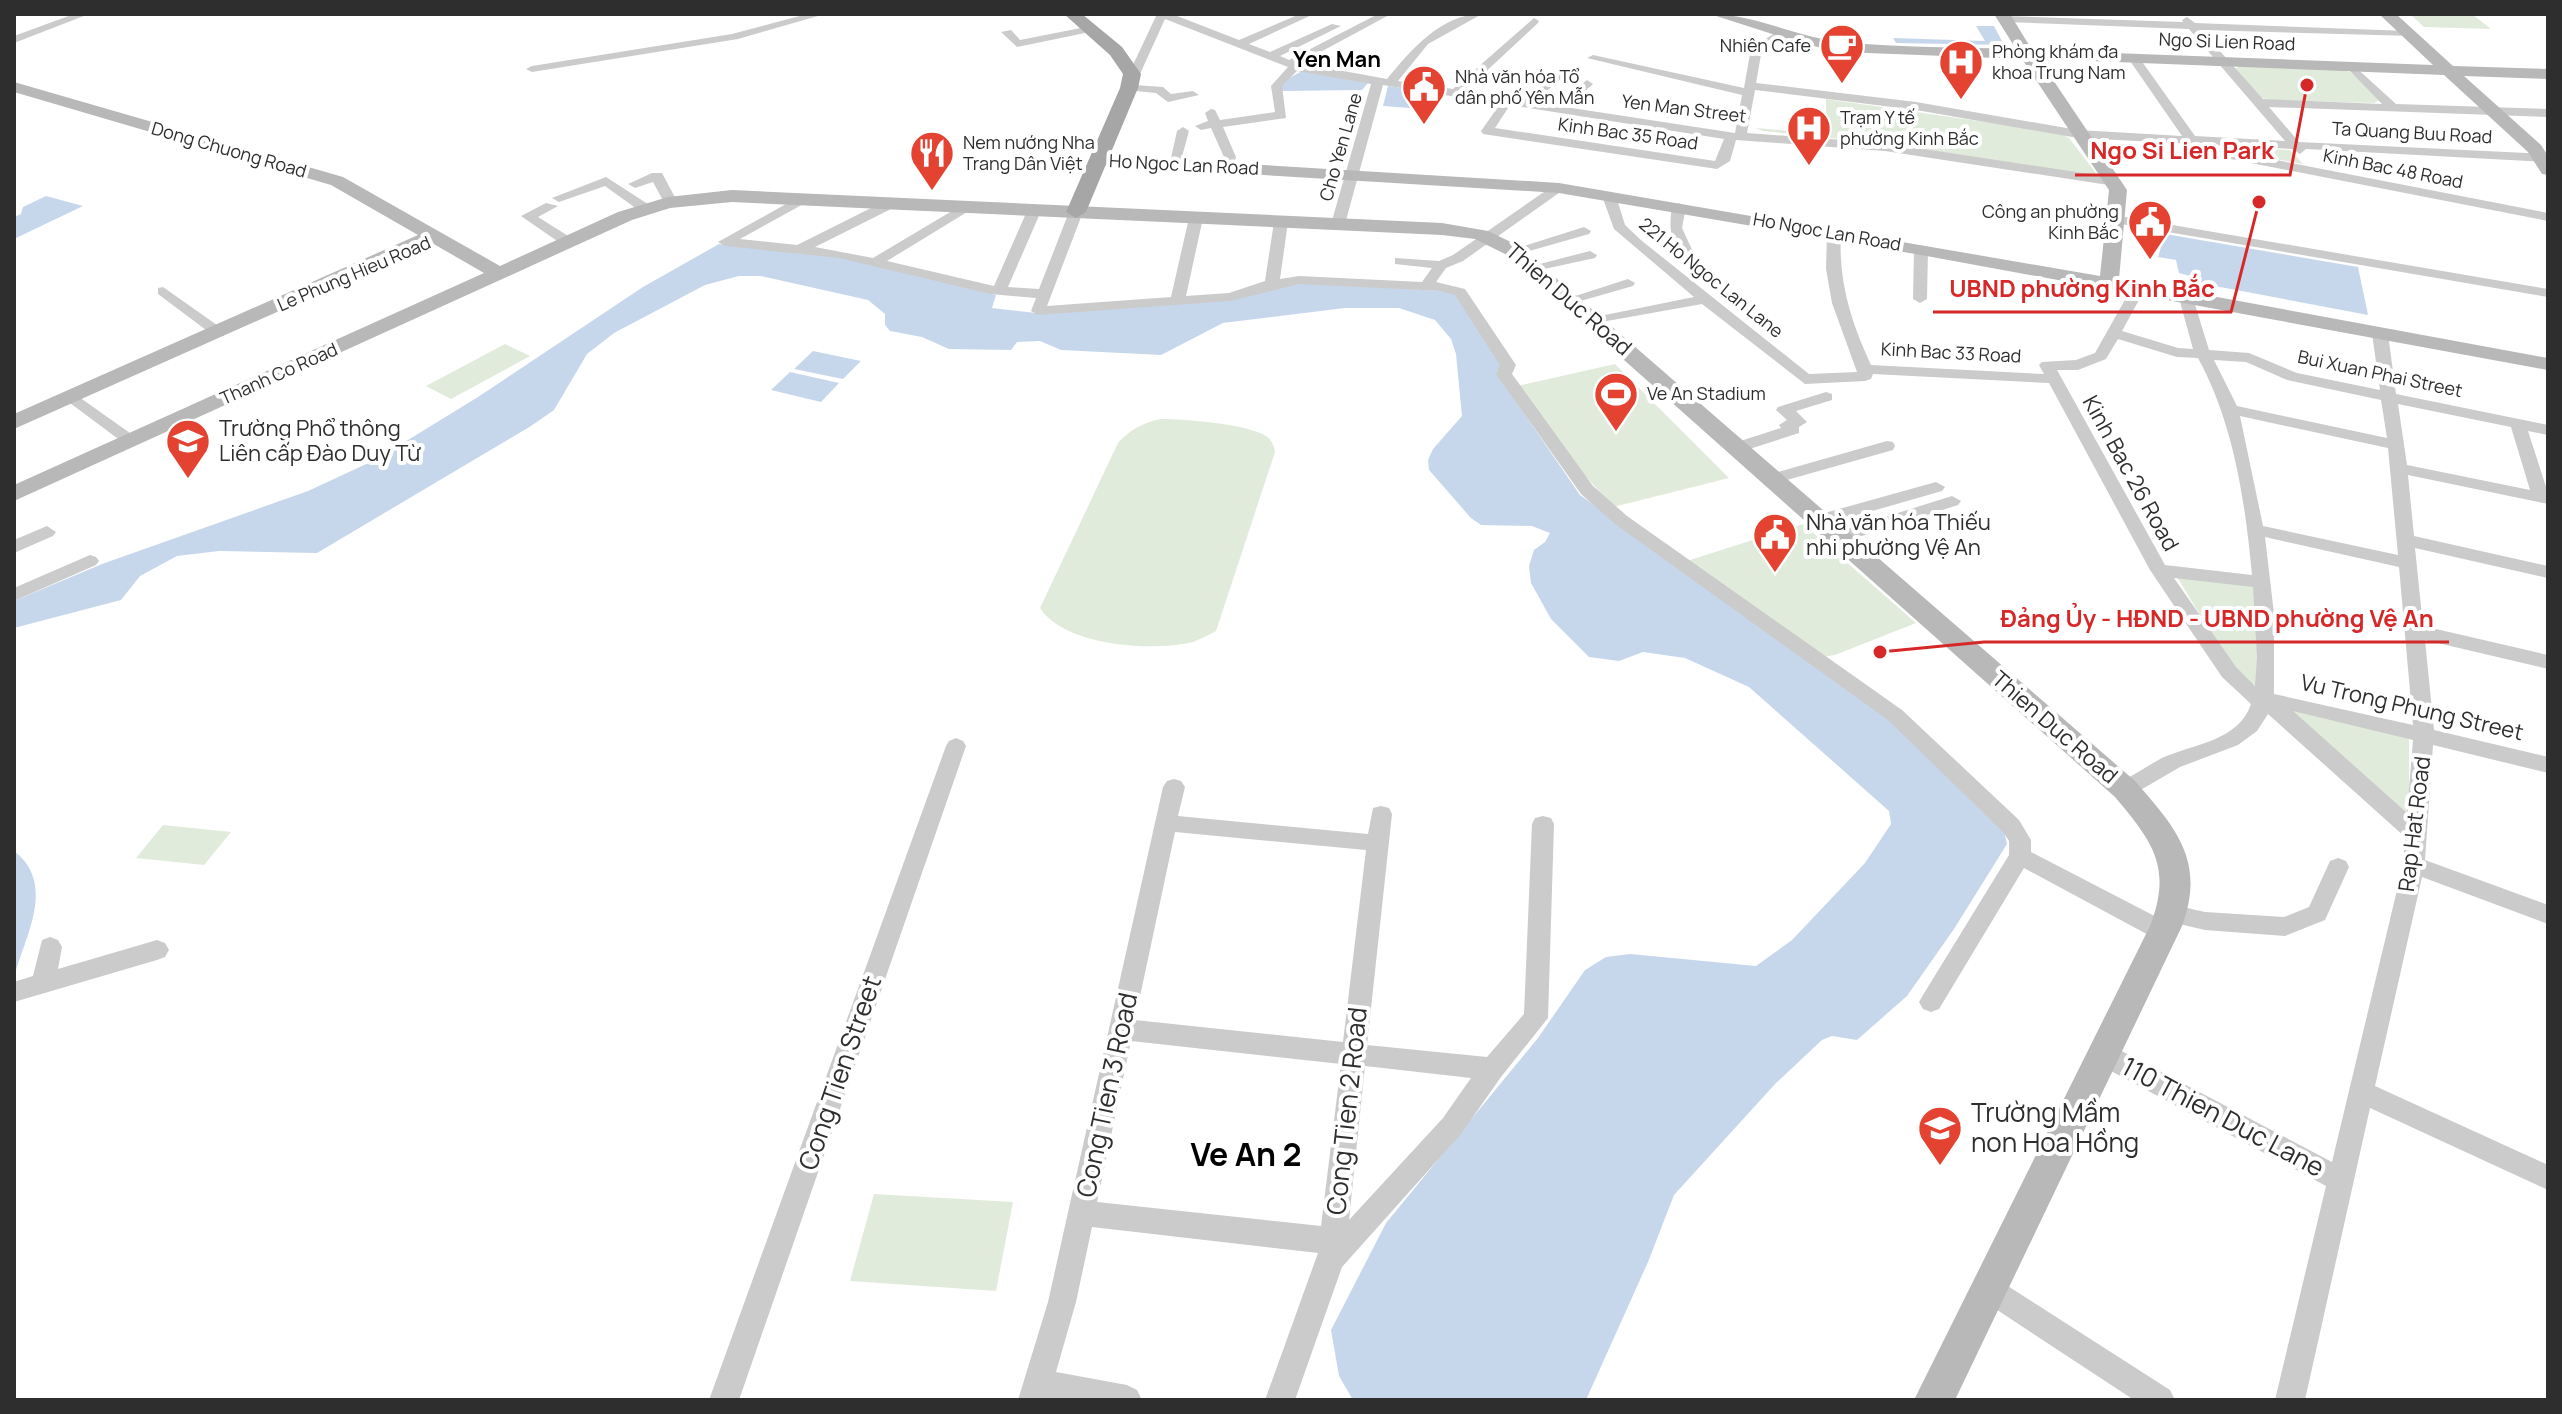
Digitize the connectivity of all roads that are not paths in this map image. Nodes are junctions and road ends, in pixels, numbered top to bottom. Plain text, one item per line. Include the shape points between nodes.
1 (84, 14) edge
2 (820, 14) edge
3 (1072, 14) edge
4 (1162, 14) edge
5 (1208, 14) edge
6 (1309, 14) edge
7 (1386, 14) edge
8 (1477, 14) edge
9 (1718, 14) edge
10 (2182, 14) edge
11 (2298, 14) edge
12 (2387, 14) edge
13 (2004, 17) edge
14 (2104, 18) edge
15 (1534, 21) dead end
16 (1184, 23) junction
17 (1336, 26) dead end
18 (2193, 26) junction
19 (1091, 29) junction
20 (2314, 30) junction
21 (1007, 32) dead end
22 (1780, 33) junction
23 (2408, 34) junction
24 (14, 40) edge
25 (1240, 44) junction
26 (2028, 54) junction
27 (1270, 56) junction
28 (1593, 58) dead end
29 (2134, 58) junction
30 (2224, 62) junction
31 (1294, 65) junction
32 (2352, 67) junction
33 (532, 69) dead end
34 (2450, 70) junction
35 (1560, 74) dead end
36 (2548, 74) edge
37 (1384, 82) junction
38 (1587, 84) dead end
39 (1129, 86) junction
40 (14, 87) edge
41 (1750, 90) junction
42 (1458, 91) junction
43 (1193, 95) dead end
44 (1508, 100) junction
45 (1526, 103) junction
46 (2260, 103) junction
47 (1246, 107) dead end
48 (2392, 107) junction
49 (1556, 108) junction
50 (2494, 111) junction
51 (2548, 113) edge
52 (1617, 119) junction
53 (1217, 124) junction
54 (1201, 126) dead end
55 (1183, 131) dead end
56 (2078, 134) junction
57 (1736, 135) junction
58 (2138, 137) junction
59 (2191, 140) junction
60 (2296, 145) junction
61 (1603, 148) junction
62 (1099, 160) junction
63 (2546, 162) edge
64 (1174, 164) junction
65 (1227, 167) junction
66 (2316, 173) junction
67 (1351, 174) junction
68 (2115, 182) junction
69 (635, 184) dead end
70 (1559, 188) junction
71 (1609, 196) junction
72 (802, 199) junction
73 (671, 203) junction
74 (892, 203) junction
75 (967, 206) junction
76 (1679, 207) junction
77 (646, 209) junction
78 (1034, 211) junction
79 (1076, 212) junction
80 (2548, 217) edge
81 (1196, 218) junction
82 (2114, 219) junction
83 (1281, 222) junction
84 (1338, 224) junction
85 (1584, 231) dead end
86 (1834, 233) junction
87 (1488, 235) junction
88 (433, 236) junction
89 (568, 242) junction
90 (801, 249) junction
91 (1921, 249) junction
92 (1687, 254) dead end
93 (1590, 255) dead end
94 (1525, 259) junction
95 (1400, 261) dead end
96 (874, 263) junction
97 (1441, 265) junction
98 (500, 274) junction
99 (1628, 283) dead end
100 (1272, 284) junction
101 (2109, 284) junction
102 (1426, 287) junction
103 (2138, 289) junction
104 (163, 291) dead end
105 (999, 291) junction
106 (2548, 293) edge
107 (1044, 294) junction
108 (1178, 298) junction
109 (2186, 298) junction
110 (1704, 299) junction
111 (1920, 299) dead end
112 (1570, 300) junction
113 (1595, 321) junction
114 (219, 333) junction
115 (2113, 333) junction
116 (2380, 334) junction
117 (2205, 357) junction
118 (2548, 364) edge
119 (1865, 369) junction
120 (1805, 379) joint
121 (2055, 379) junction
122 (72, 397) junction
123 (1826, 397) dead end
124 (2391, 398) junction
125 (2231, 409) junction
126 (14, 422) edge
127 (2518, 424) junction
128 (2548, 430) edge
129 (131, 441) junction
130 (2396, 445) junction
131 (1887, 446) dead end
132 (1737, 448) junction
133 (2399, 468) junction
134 (1773, 479) junction
135 (1936, 487) dead end
136 (14, 494) edge
137 (2544, 499) edge
138 (1952, 501) dead end
139 (1830, 529) junction
140 (2257, 530) junction
141 (47, 532) dead end
142 (2406, 540) junction
143 (14, 547) edge
144 (90, 561) dead end
145 (2409, 563) junction
146 (2159, 570) junction
147 (2548, 572) edge
148 (2260, 582) junction
149 (14, 595) edge
150 (2416, 631) junction
151 (2548, 662) edge
152 (2264, 701) junction
153 (2424, 734) junction
154 (956, 746) dead end
155 (2548, 765) edge
156 (1174, 787) dead end
157 (2125, 789) junction
158 (1381, 814) dead end
159 (1167, 823) junction
160 (1543, 824) dead end
161 (2416, 834) junction
162 (1378, 843) junction
163 (2020, 856) junction
164 (2414, 865) junction
165 (2338, 867) dead end
166 (2548, 915) edge
167 (2166, 922) junction
168 (50, 947) dead end
169 (157, 950) dead end
170 (44, 981) junction
171 (14, 992) edge
172 (1931, 1002) dead end
173 (1121, 1029) junction
174 (1353, 1055) junction
175 (2105, 1055) junction
176 (1492, 1069) junction
177 (2361, 1092) junction
178 (2548, 1178) edge
179 (2341, 1180) junction
180 (1082, 1213) junction
181 (1332, 1250) junction
182 (1989, 1288) junction
183 (1035, 1391) edge
184 (724, 1400) edge
185 (1127, 1400) edge
186 (1280, 1400) edge
187 (1934, 1400) edge
188 (2160, 1400) edge
189 (2290, 1400) edge

1 - 24 street
2 - 33 street via 738,34
3 - 19 main road
4 - 16 street, Yen Man Street
4 - 39 street
5 - 16 street
6 - 25 street
7 - 31 street
8 - 37 street via 1424,42
9 - 22 street, Ngo Si Lien Road
10 - 18 street
11 - 20 street
12 - 23 street
13 - 14 street
13 - 26 street
14 - 18 street
15 - 42 street
16 - 25 street, Yen Man Street
17 - 27 street
18 - 20 street
18 - 30 street
19 - 21 street via 1017,44
19 - 39 main road via 1125,62 1132,74
20 - 23 street
22 - 26 street, Ngo Si Lien Road via 1842,47
22 - 41 street via 1757,48
23 - 34 street
25 - 27 street, Yen Man Street
26 - 29 street, Ngo Si Lien Road
26 - 56 street
27 - 31 street, Yen Man Street
28 - 41 street, Ta Quang Buu Road via 1678,84
29 - 30 street, Ngo Si Lien Road
29 - 59 street
30 - 32 street, Ngo Si Lien Road
30 - 46 street
31 - 37 street, Yen Man Street
31 - 53 street via 1275,86 1282,115
32 - 34 street, Ngo Si Lien Road
32 - 48 street
34 - 36 street, Ngo Si Lien Road
34 - 50 street
35 - 45 street
37 - 42 street, Yen Man Street
37 - 67 street, Cho Yen Lane
38 - 49 street
39 - 43 street via 1159,90 1168,98
39 - 62 main road
40 - 88 street, Dong Chuong Road via 337,181
41 - 56 street, Ta Quang Buu Road via 1916,106
41 - 57 street
42 - 44 street, Yen Man Street
44 - 45 street, Yen Man Street
44 - 61 street, Kinh Bac 35 Road via 1487,131
45 - 49 street, Yen Man Street
46 - 48 street
46 - 60 street
47 - 53 street via 1211,112
48 - 50 street
49 - 52 street, Yen Man Street
50 - 51 street
50 - 63 street
52 - 57 street, Yen Man Street
52 - 61 street
53 - 54 street
53 - 65 street via 1230,157
55 - 64 street
56 - 58 street, Ta Quang Buu Road
56 - 68 street
57 - 61 street, Kinh Bac 35 Road via 1717,165
57 - 68 street, Yen Man Street via 1885,147
58 - 59 street, Ta Quang Buu Road
58 - 66 street, Kinh Bac 48 Road
59 - 60 street, Ta Quang Buu Road
60 - 63 street, Ta Quang Buu Road
60 - 66 street
62 - 64 street, Ho Ngoc Lan Road
62 - 79 main road
64 - 65 street, Ho Ngoc Lan Road
65 - 67 street, Ho Ngoc Lan Road
66 - 80 street, Kinh Bac 48 Road
67 - 70 street, Ho Ngoc Lan Road
67 - 84 street, Cho Yen Lane
68 - 82 street
69 - 73 street via 657,176
70 - 71 street, Ho Ngoc Lan Road
70 - 87 street
71 - 76 street, Ho Ngoc Lan Road
71 - 110 street, 221 Ho Ngoc Lan Lane via 1619,226
72 - 73 street via 717,197
72 - 74 street
72 - 90 street via 725,242
73 - 77 street
74 - 75 street
74 - 90 street
75 - 78 street
75 - 96 street
76 - 86 street, Ho Ngoc Lan Road
76 - 92 street via 1675,228
77 - 89 street
77 - 89 street via 606,181 528,216
78 - 79 street
78 - 105 street
79 - 81 street, Thien Duc Road
79 - 107 street
81 - 83 street, Thien Duc Road
81 - 108 street
82 - 101 street
82 - 106 street
83 - 84 street, Thien Duc Road
83 - 100 street
84 - 87 street, Thien Duc Road
85 - 94 street
86 - 91 street, Ho Ngoc Lan Road
86 - 119 street via 1833,275 1843,324
87 - 94 street, Thien Duc Road
87 - 97 street
88 - 98 street, Le Phung Hieu Road
88 - 114 street, Le Phung Hieu Road
89 - 98 street
90 - 96 street
91 - 101 street, Ho Ngoc Lan Road
91 - 111 street
93 - 94 street
94 - 112 street, Thien Duc Road
95 - 97 street
96 - 105 street
97 - 102 street
98 - 129 street, Thanh Co Road
99 - 112 street
100 - 102 street via 1299,280
100 - 108 street via 1230,297
101 - 103 street, Ho Ngoc Lan Road
102 - 163 street via 1460,292 1508,365 1504,374 1601,504 1895,715 2011,826 2020,840
103 - 109 street, Ho Ngoc Lan Road
103 - 115 street, Kinh Bac 26 Road
104 - 114 street
105 - 107 street
107 - 108 street via 1038,311
109 - 116 street, Ho Ngoc Lan Road
109 - 117 street
110 - 113 street
110 - 120 street, 221 Ho Ngoc Lan Lane
112 - 113 street, Thien Duc Road
113 - 132 street, Thien Duc Road
114 - 122 street, Le Phung Hieu Road
115 - 117 street, Bui Xuan Phai Street
115 - 121 street, Kinh Bac 26 Road via 2095,360 2047,365
116 - 118 street, Ho Ngoc Lan Road
116 - 124 street, Rap Hat Road
117 - 124 street, Bui Xuan Phai Street via 2249,358 2293,377
117 - 125 street
119 - 120 street, Kinh Bac 33 Road via 1865,376
119 - 121 street, Kinh Bac 33 Road
121 - 146 street, Kinh Bac 26 Road
122 - 126 street, Le Phung Hieu Road
122 - 129 street
123 - 132 street via 1784,410 1799,422 1787,425 1793,430
124 - 127 street, Bui Xuan Phai Street
124 - 130 street, Rap Hat Road
125 - 130 street
125 - 140 street
127 - 128 street, Bui Xuan Phai Street
127 - 137 street
129 - 136 street, Thanh Co Road
130 - 133 street, Rap Hat Road
131 - 134 street
132 - 134 street, Thien Duc Road
133 - 137 street
133 - 142 street, Rap Hat Road
134 - 139 street, Thien Duc Road
135 - 139 street
138 - 139 street
139 - 157 street, Thien Duc Road
140 - 145 street
140 - 148 street
141 - 143 street
142 - 145 street, Rap Hat Road
142 - 147 street
144 - 149 street
145 - 150 street, Rap Hat Road
146 - 148 street
146 - 152 street, Kinh Bac 26 Road via 2229,672
148 - 152 street
150 - 151 street
150 - 153 street, Rap Hat Road
152 - 153 street, Vu Trong Phung Street
152 - 157 street via 2248,726 2217,747 2172,762
152 - 161 street, Kinh Bac 26 Road
153 - 155 street, Vu Trong Phung Street
153 - 161 street, Rap Hat Road
154 - 184 street, Cong Tien Street
156 - 159 street, Cong Tien 3 Road
157 - 167 street, Thien Duc Road via 2169,851 2177,881
158 - 162 street, Cong Tien 2 Road
159 - 162 street
159 - 173 street, Cong Tien 3 Road
160 - 176 street via 1536,1018
161 - 164 street, Rap Hat Road
162 - 174 street, Cong Tien 2 Road
163 - 167 street
163 - 172 street
164 - 166 street
164 - 177 street, Rap Hat Road
165 - 167 street via 2317,913 2285,927
167 - 175 street, Thien Duc Road
168 - 170 street
169 - 170 street
170 - 171 street
173 - 174 street
173 - 180 street, Cong Tien 3 Road
174 - 176 street
174 - 181 street, Cong Tien 2 Road
175 - 179 street, 110 Thien Duc Lane
175 - 182 street, Thien Duc Road
176 - 181 street via 1452,1126
177 - 178 street
177 - 179 street, Rap Hat Road
179 - 189 street, Rap Hat Road
180 - 181 street
180 - 183 street, Cong Tien 3 Road
181 - 186 street, Cong Tien 2 Road
182 - 187 street, Thien Duc Road
182 - 188 street
183 - 185 street

